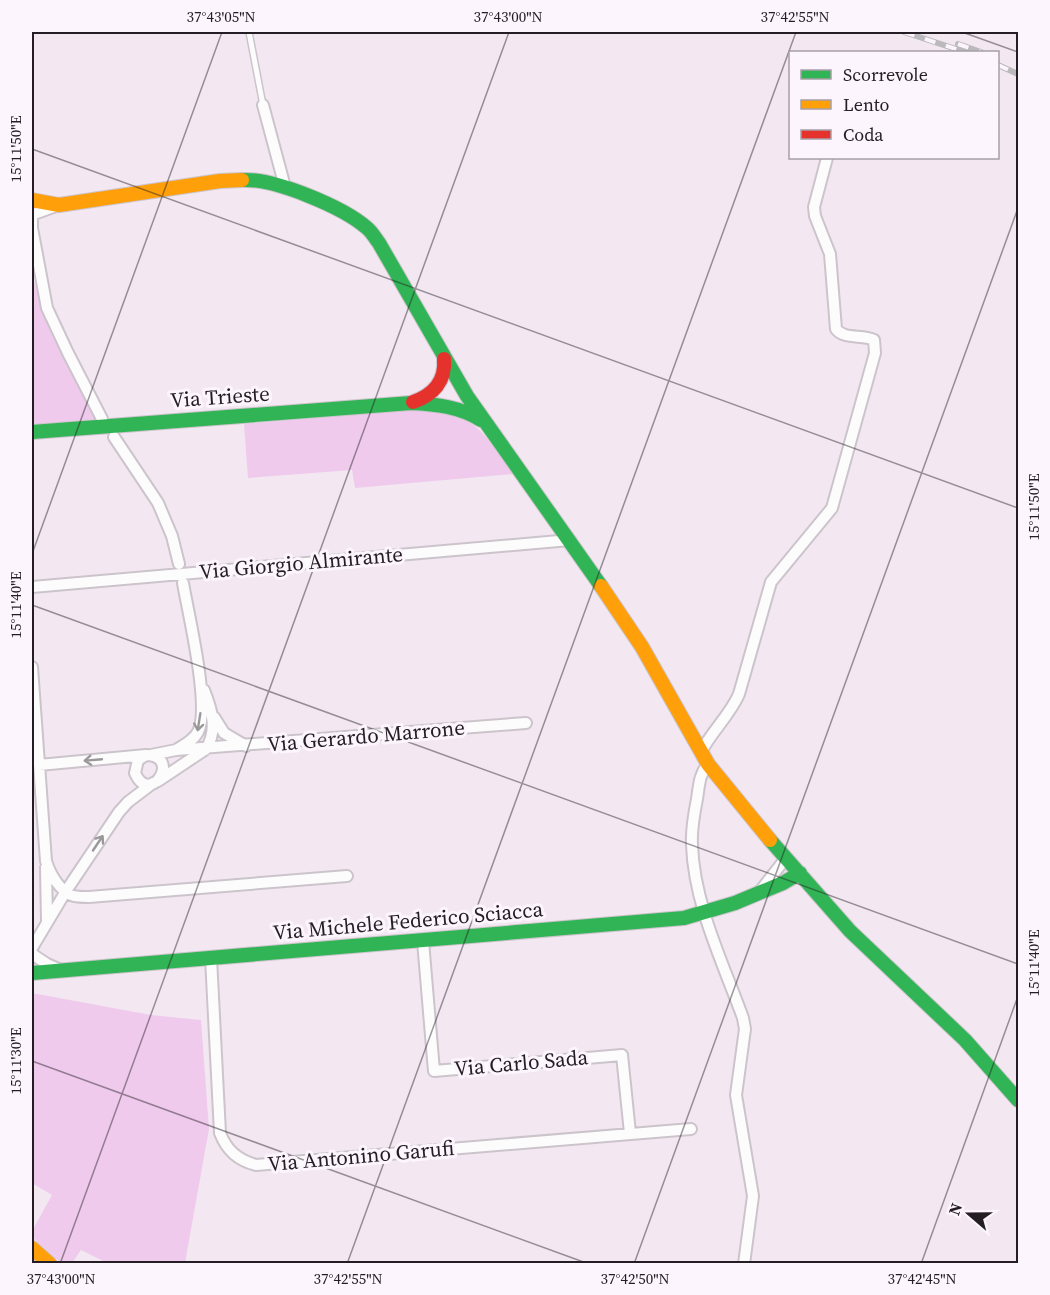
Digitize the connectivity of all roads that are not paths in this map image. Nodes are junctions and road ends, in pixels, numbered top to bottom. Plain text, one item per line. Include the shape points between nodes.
1 (249, 32) edge
2 (263, 105) joint
3 (827, 159) edge
4 (285, 188) junction
5 (32, 192) edge
6 (32, 200) edge
7 (77, 202) junction
8 (59, 205) junction
9 (32, 229) edge
10 (33, 243) edge
11 (444, 358) junction
12 (463, 391) junction
13 (434, 398) junction
14 (102, 419) dead end
15 (488, 425) junction
16 (32, 432) edge
17 (114, 437) dead end
18 (570, 540) junction
19 (179, 564) dead end
20 (183, 583) dead end
21 (32, 587) edge
22 (32, 667) edge
23 (201, 682) junction
24 (213, 714) junction
25 (526, 723) dead end
26 (246, 746) junction
27 (206, 749) junction
28 (176, 750) junction
29 (148, 755) junction
30 (704, 758) junction
31 (39, 765) junction
32 (156, 782) junction
33 (43, 823) junction
34 (32, 824) edge
35 (786, 858) junction
36 (46, 861) junction
37 (800, 873) junction
38 (347, 876) dead end
39 (66, 891) junction
40 (754, 896) junction
41 (705, 914) junction
42 (47, 922) junction
43 (423, 941) junction
44 (32, 948) edge
45 (32, 954) edge
46 (211, 958) junction
47 (62, 970) junction
48 (32, 973) edge
49 (1018, 1100) edge
50 (691, 1129) dead end
51 (630, 1133) junction
52 (32, 1248) edge
53 (50, 1263) edge
54 (744, 1263) edge

1 - 2 lane
2 - 4 street
3 - 30 street via 814,207 830,254 836,328 844,335 874,340 875,353 832,508 771,582 739,694 708,739
4 - 7 street via 240,179
4 - 11 street via 345,213 368,229 380,243
5 - 7 street via 54,200
6 - 8 street
7 - 8 street
8 - 9 street via 34,214
9 - 10 street
10 - 14 street via 47,308
11 - 12 street
11 - 13 street via 443,377
12 - 13 street via 459,402
12 - 15 street
13 - 15 street
13 - 16 street, Via Trieste via 411,403
15 - 18 street
17 - 19 street via 158,503
18 - 21 street, Via Giorgio Almirante
18 - 30 street via 642,647
20 - 23 street
22 - 31 street
23 - 24 street
23 -> 28 street via 201,724 191,741
24 - 26 street via 224,733
24 - 27 street via 212,735
25 - 26 street, Via Gerardo Marrone
26 - 27 street, Via Gerardo Marrone
27 - 28 street, Via Gerardo Marrone
27 - 32 street
28 - 29 street, Via Gerardo Marrone
29 -> 31 street, Via Gerardo Marrone
29 - 32 street via 162,764 163,773
29 - 32 street via 135,764 135,773 144,783
30 - 35 street
30 - 41 street via 692,832 695,872
31 - 33 street
39 -> 32 street via 119,812
33 - 34 street
33 - 36 street
35 - 37 street
35 - 40 street
36 - 39 street via 53,878
36 - 42 street
37 - 40 street, Via Michele Federico Sciacca
37 - 49 street via 850,931 965,1040
38 - 39 street via 89,897 72,896
39 - 42 street
40 - 41 street, Via Michele Federico Sciacca
41 - 43 street, Via Michele Federico Sciacca
41 - 54 street via 745,1029 736,1095 753,1196
42 - 44 street
43 - 46 street, Via Michele Federico Sciacca
43 - 51 street, Via Carlo Sada via 434,1071 622,1055
45 - 47 street
46 - 47 street, Via Michele Federico Sciacca
46 - 51 street, Via Antonino Garufi via 220,1133 229,1149 244,1162 256,1165
47 - 48 street, Via Michele Federico Sciacca
50 - 51 street, Via Antonino Garufi
52 - 53 street

